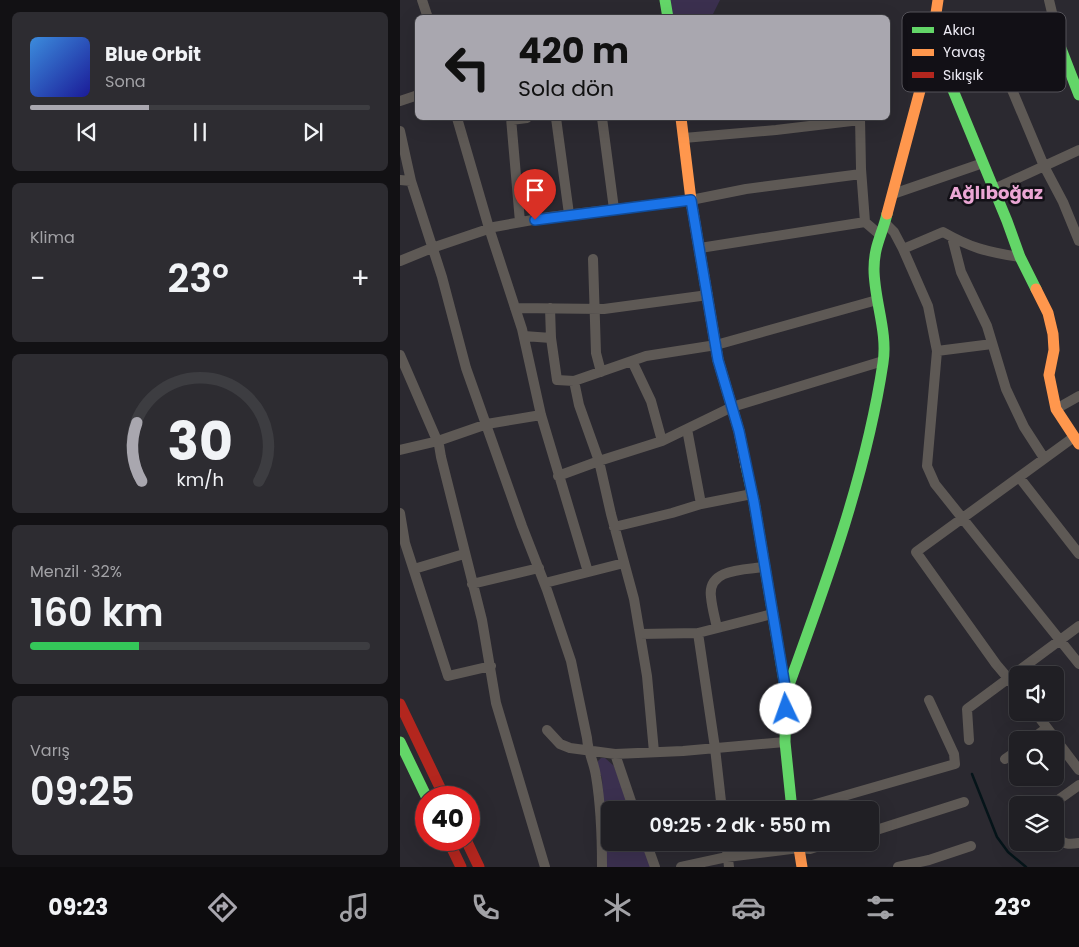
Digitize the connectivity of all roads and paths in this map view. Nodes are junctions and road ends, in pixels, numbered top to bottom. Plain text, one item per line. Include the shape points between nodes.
1 (422, 0) edge
2 (665, 0) edge
3 (427, 15) edge
4 (668, 15) edge
5 (1066, 61) edge
6 (920, 92) edge
7 (954, 92) edge
8 (1013, 92) edge
9 (1079, 95) edge
10 (415, 96) edge
11 (400, 101) edge
12 (458, 120) edge
13 (511, 120) edge
14 (556, 120) edge
15 (602, 120) edge
16 (681, 120) edge
17 (852, 120) edge
18 (860, 120) edge
19 (400, 131) edge
20 (684, 138) junction
21 (1079, 150) edge
22 (983, 163) junction
23 (1044, 166) junction
24 (861, 174) junction
25 (400, 180) edge
26 (411, 181) junction
27 (994, 189) junction
28 (893, 194) junction
29 (691, 200) junction
30 (614, 208) junction
31 (569, 214) junction
32 (520, 222) junction
33 (865, 222) junction
34 (885, 223) junction
35 (489, 228) junction
36 (879, 234) junction
37 (952, 237) junction
38 (1079, 241) edge
39 (432, 248) junction
40 (700, 248) junction
41 (903, 249) junction
42 (1020, 256) junction
43 (593, 259) dead end
44 (400, 261) edge
45 (708, 295) junction
46 (877, 300) junction
47 (515, 308) junction
48 (550, 308) junction
49 (595, 309) junction
50 (524, 336) junction
51 (551, 338) junction
52 (992, 344) junction
53 (716, 345) junction
54 (938, 351) junction
55 (400, 356) edge
56 (632, 361) junction
57 (883, 361) junction
58 (601, 372) junction
59 (574, 381) junction
60 (1079, 396) edge
61 (732, 407) junction
62 (1056, 409) junction
63 (541, 415) junction
64 (487, 424) junction
65 (687, 429) junction
66 (1076, 440) edge
67 (438, 441) junction
68 (662, 441) junction
69 (400, 450) edge
70 (1044, 458) junction
71 (599, 460) junction
72 (558, 476) junction
73 (1019, 477) junction
74 (752, 494) junction
75 (701, 504) junction
76 (400, 514) edge
77 (962, 518) junction
78 (614, 527) junction
79 (464, 554) junction
80 (1079, 554) edge
81 (624, 563) junction
82 (764, 567) junction
83 (539, 568) junction
84 (414, 569) junction
85 (588, 572) junction
86 (545, 583) junction
87 (472, 584) junction
88 (772, 614) junction
89 (1079, 626) edge
90 (717, 628) junction
91 (698, 633) junction
92 (640, 634) junction
93 (1061, 640) junction
94 (1079, 664) edge
95 (491, 666) junction
96 (1025, 666) edge
97 (1009, 678) joint
98 (786, 692) junction
99 (929, 700) dead end
100 (400, 704) edge
101 (1042, 721) edge
102 (1047, 728) junction
103 (547, 730) dead end
104 (1043, 731) edge
105 (969, 740) dead end
106 (400, 742) edge
107 (785, 742) junction
108 (715, 748) junction
109 (588, 750) junction
110 (654, 752) junction
111 (615, 754) junction
112 (1009, 756) edge
113 (1005, 759) dead end
114 (1079, 770) edge
115 (1079, 785) edge
116 (421, 786) edge
117 (439, 786) edge
118 (1064, 796) edge
119 (631, 801) edge
120 (721, 801) edge
121 (792, 801) edge
122 (826, 801) edge
123 (964, 802) dead end
124 (879, 829) edge
125 (1079, 843) edge
126 (1064, 844) edge
127 (971, 846) dead end
128 (453, 851) edge
129 (471, 851) edge
130 (649, 851) edge
131 (777, 851) edge
132 (800, 851) edge
133 (728, 862) edge
134 (460, 867) edge
135 (479, 867) edge
136 (545, 867) edge
137 (602, 867) edge
138 (655, 867) edge
139 (680, 867) edge
140 (802, 867) edge
141 (898, 867) edge

1 - 3 street
2 - 4 main road
5 - 9 main road
6 - 28 main road
7 - 22 main road
8 - 23 street
10 - 11 street
12 - 35 street
13 - 32 street
14 - 31 street
15 - 30 street
16 - 20 main road
17 - 20 street
18 - 24 street
19 - 26 street
20 - 29 main road
21 - 23 street
22 - 27 main road
22 - 28 street
23 - 27 street
23 - 38 street
24 - 29 street via 746,189
24 - 33 street
25 - 26 street
26 - 39 street
27 - 42 main road
28 - 34 main road
29 - 30 street
29 - 40 main road
30 - 31 street
31 - 32 street
32 - 35 street
33 - 36 street
33 - 40 street
34 - 36 main road
34 - 41 street
35 - 39 street
35 - 47 street
36 - 46 main road via 875,255
37 - 41 street via 943,232
37 - 42 street via 988,252
37 - 52 street via 961,272 987,326
39 - 44 street
39 - 64 street via 466,368
40 - 45 main road
41 - 54 street via 928,306
42 - 62 main road via 1048,313 1053,334 1050,375
43 - 49 street
45 - 49 street
45 - 53 main road
46 - 53 street
46 - 57 main road
47 - 48 street
47 - 50 street
48 - 49 street
48 - 51 street
49 - 58 street via 596,353
50 - 51 street
50 - 63 street
51 - 59 street via 557,380
52 - 54 street
52 - 70 street via 1006,389 1024,427
53 - 56 street
53 - 61 main road
54 - 77 street via 927,466 935,484
55 - 67 street
56 - 58 street
56 - 68 street via 651,401
57 - 61 street
57 - 98 main road via 872,424 858,477
58 - 59 street
59 - 71 street via 579,406
60 - 62 street
61 - 65 street
61 - 74 main road
62 - 66 main road
63 - 64 street
63 - 72 street
64 - 67 street
64 - 83 street
65 - 68 street
65 - 75 street
66 - 70 street
67 - 69 street
67 - 79 street
68 - 71 street
70 - 73 street
71 - 72 street
71 - 78 street
72 - 85 street
73 - 77 street
73 - 80 street
74 - 75 street
74 - 82 main road
75 - 78 street
76 - 84 street
77 - 93 street
77 - 97 street via 916,552
78 - 81 street
79 - 84 street
79 - 87 street
81 - 85 street
81 - 92 street
82 - 88 main road
82 - 90 street via 725,573 717,578 710,596
83 - 86 street
83 - 87 street
84 - 95 street via 448,676
85 - 86 street
86 - 109 street via 571,661
87 - 95 street
88 - 90 street
88 - 98 main road
89 - 93 street
90 - 91 street
91 - 92 street
91 - 108 street
92 - 110 street
93 - 94 street
93 - 96 street
95 - 136 street via 496,703
97 - 105 street via 967,709
98 - 107 main road
99 - 122 street via 954,754 955,764
100 - 117 main road
101 - 102 street
102 - 104 street
102 - 114 street
103 - 109 street via 560,744
106 - 116 main road
107 - 108 street
107 - 121 main road
108 - 110 street
108 - 120 street
109 - 111 street
109 - 137 street via 596,774 602,828
110 - 111 street
111 - 119 street
112 - 113 street
115 - 118 street
123 - 124 street
125 - 126 street
127 - 141 street
128 - 134 main road
129 - 135 main road
130 - 138 street
131 - 133 street
132 - 140 main road
133 - 139 street

